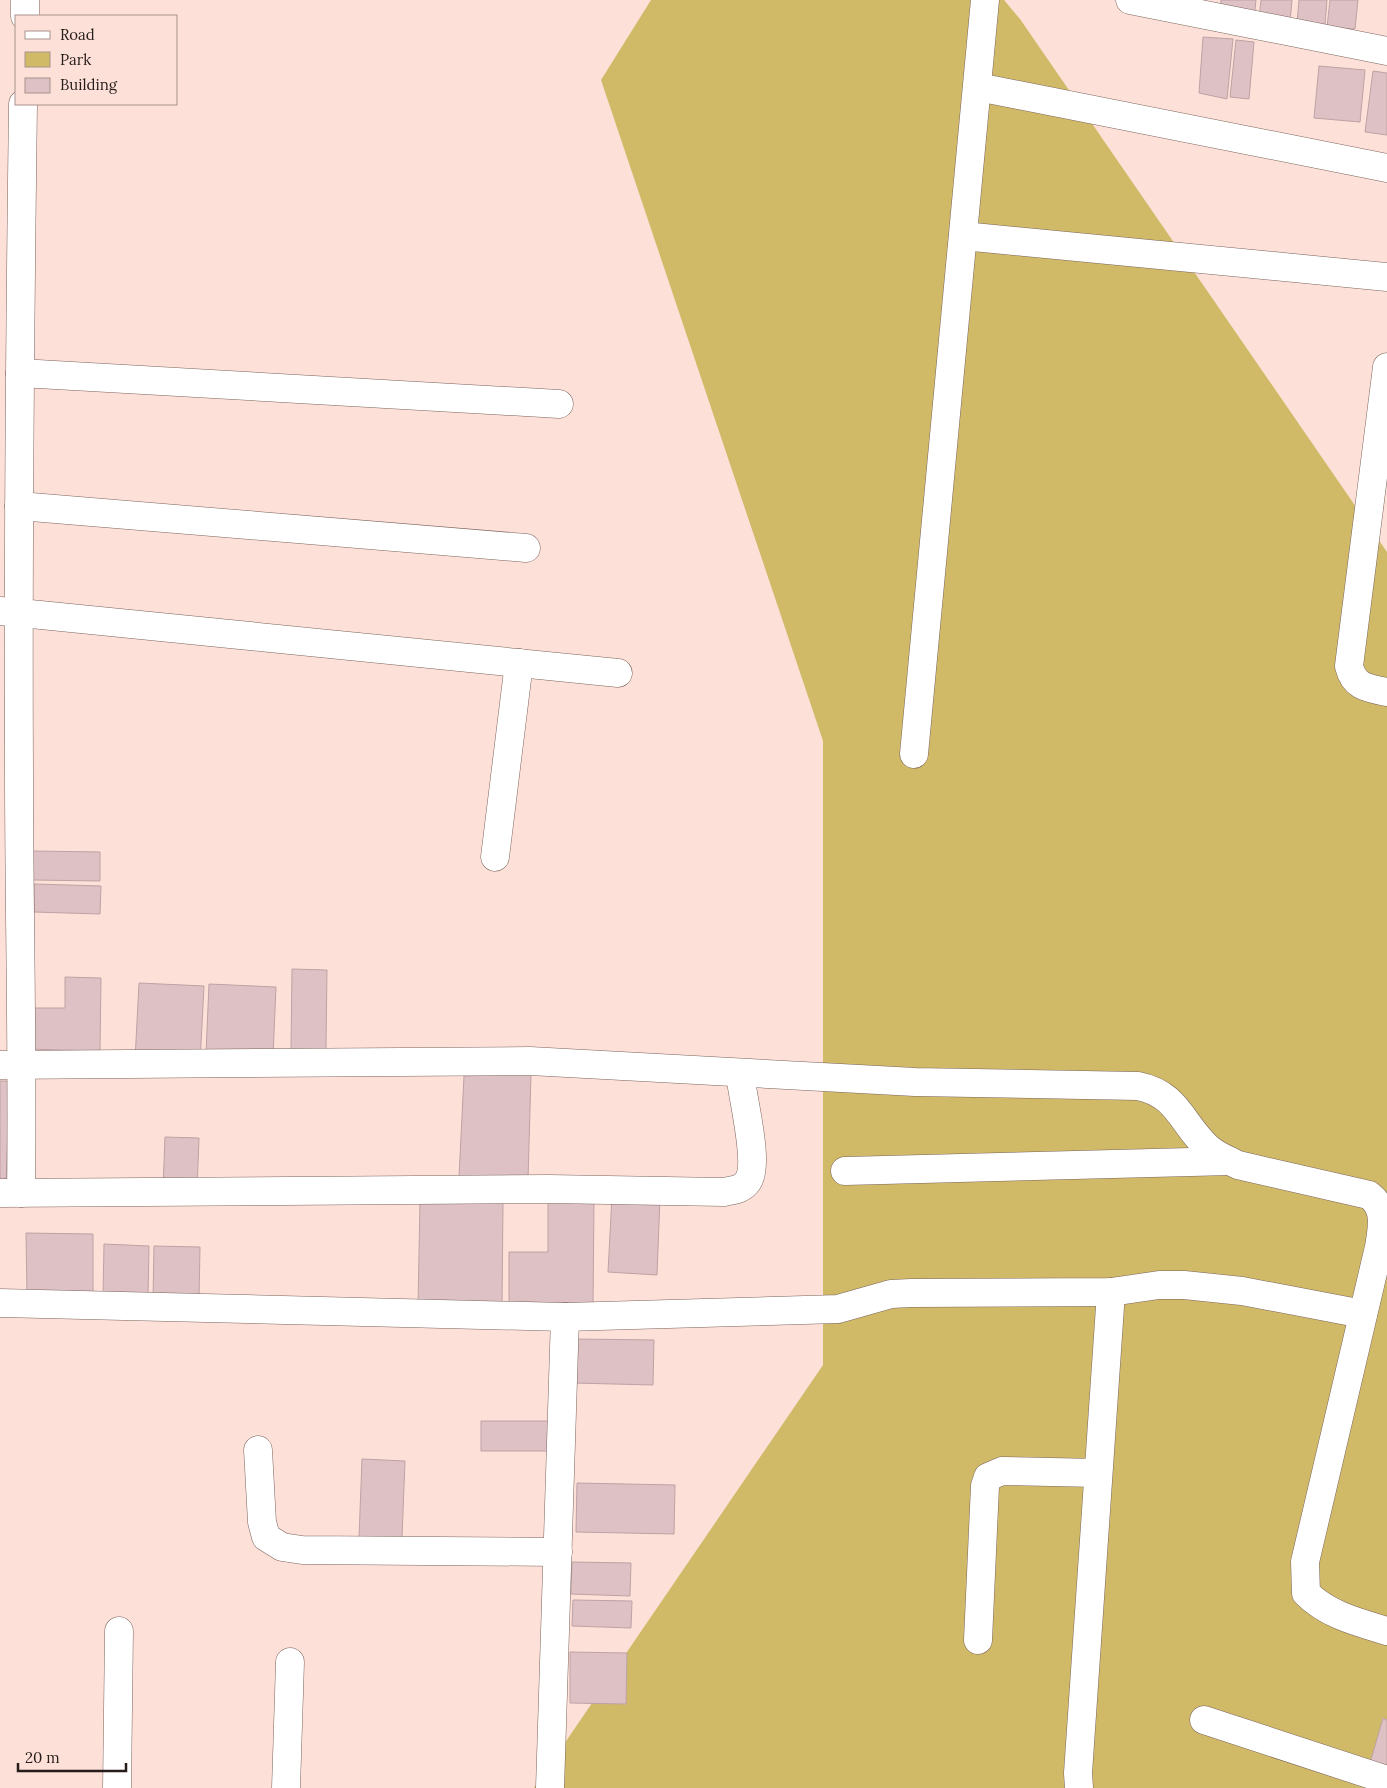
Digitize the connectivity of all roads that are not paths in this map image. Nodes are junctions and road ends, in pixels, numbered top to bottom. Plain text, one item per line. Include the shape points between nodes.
1 (25, 0) edge
2 (985, 0) edge
3 (1130, 0) edge
4 (25, 15) edge
5 (1387, 51) edge
6 (978, 87) junction
7 (23, 105) edge
8 (1387, 168) edge
9 (963, 236) junction
10 (1387, 277) edge
11 (1387, 367) edge
12 (20, 373) junction
13 (559, 404) dead end
14 (19, 506) junction
15 (526, 548) dead end
16 (10, 613) edge
17 (519, 663) junction
18 (618, 673) dead end
19 (1387, 692) edge
20 (914, 754) dead end
21 (496, 857) dead end
22 (10, 937) edge
23 (11, 1065) edge
24 (740, 1073) junction
25 (1230, 1161) junction
26 (845, 1171) dead end
27 (10, 1193) edge
28 (1111, 1292) junction
29 (0, 1304) edge
30 (1363, 1314) junction
31 (565, 1316) junction
32 (258, 1450) dead end
33 (1098, 1473) junction
34 (558, 1552) junction
35 (119, 1631) dead end
36 (1387, 1631) edge
37 (978, 1640) dead end
38 (290, 1662) dead end
39 (1204, 1720) dead end
40 (1387, 1780) edge
41 (117, 1788) edge
42 (286, 1788) edge
43 (550, 1788) edge
44 (1079, 1788) edge

1 - 4 street
2 - 6 street
3 - 5 street
6 - 8 street
6 - 9 street
7 - 12 street
9 - 10 street
9 - 20 street
11 - 19 street via 1349,666 1352,678 1361,685
12 - 13 street
12 - 14 street
14 - 15 street
14 - 16 street
16 - 17 street
16 - 22 street
17 - 18 street
17 - 21 street
22 - 23 street
23 - 24 street via 530,1061
23 - 27 street
24 - 25 street via 915,1082 1138,1086 1163,1095 1207,1147
24 - 27 street via 753,1163 748,1181 741,1188 724,1192 539,1189
25 - 26 street
25 - 30 street via 1369,1195 1378,1202 1383,1223
28 - 30 street via 1159,1285 1209,1287
28 - 31 street via 911,1293 890,1294 838,1309
28 - 33 street
29 - 31 street
30 - 36 street via 1305,1562 1306,1592 1318,1604 1342,1617
31 - 34 street
32 - 34 street via 262,1522 266,1536 282,1547 302,1550
33 - 37 street via 1002,1471 988,1478 985,1486
33 - 44 street
34 - 43 street
35 - 41 street
38 - 42 street
39 - 40 street

